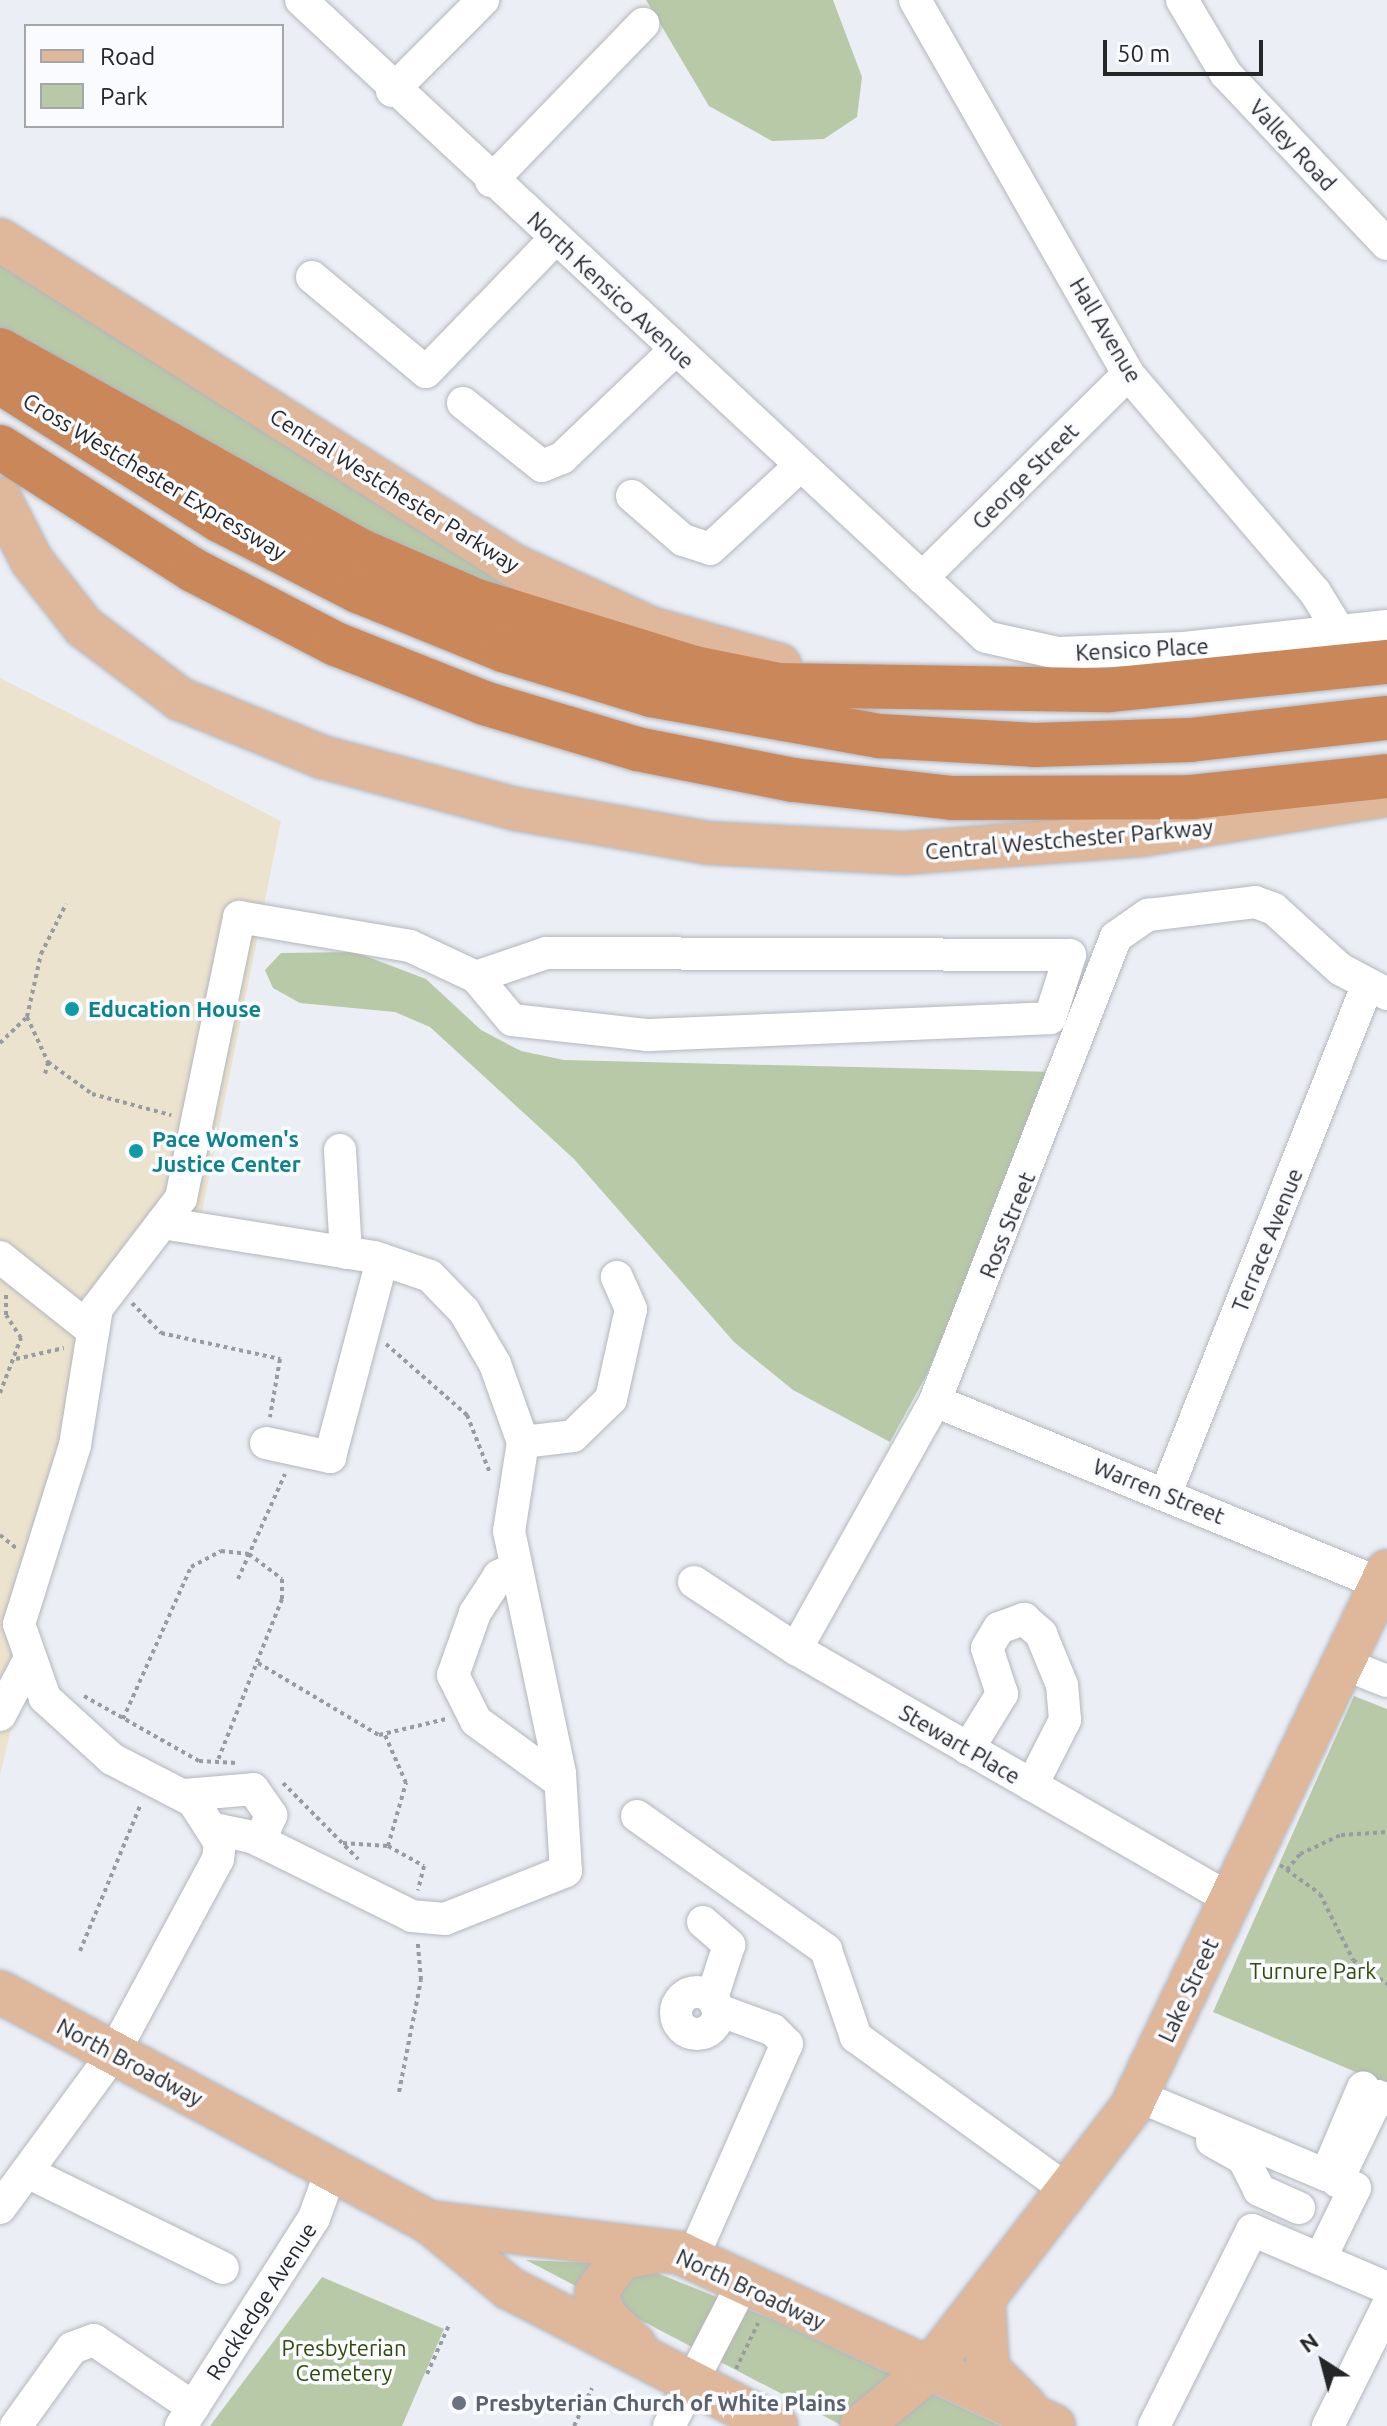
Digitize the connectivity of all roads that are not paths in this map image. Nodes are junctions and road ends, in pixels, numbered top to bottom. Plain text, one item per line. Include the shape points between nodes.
1 (301, 0) edge
2 (483, 0) edge
3 (915, 0) edge
4 (1182, 0) edge
5 (643, 24) dead end
6 (392, 91) junction
7 (491, 181) junction
8 (556, 238) junction
9 (0, 240) edge
10 (1387, 244) edge
11 (312, 277) dead end
12 (0, 350) edge
13 (675, 350) junction
14 (1128, 374) junction
15 (0, 382) edge
16 (463, 403) dead end
17 (0, 447) edge
18 (799, 467) junction
19 (632, 496) dead end
20 (8, 516) edge
21 (922, 578) junction
22 (1387, 626) edge
23 (1339, 631) junction
24 (1387, 662) edge
25 (916, 684) junction
26 (1387, 718) edge
27 (1387, 776) edge
28 (1387, 795) edge
29 (476, 977) junction
30 (1377, 990) edge
31 (340, 1150) dead end
32 (162, 1223) junction
33 (346, 1253) junction
34 (382, 1260) junction
35 (12, 1266) edge
36 (617, 1277) dead end
37 (92, 1337) junction
38 (935, 1401) junction
39 (523, 1442) junction
40 (266, 1443) road end
41 (1166, 1493) junction
42 (516, 1568) junction
43 (1384, 1578) edge
44 (694, 1582) dead end
45 (796, 1649) junction
46 (27, 1664) junction
47 (1344, 1664) junction
48 (1387, 1681) edge
49 (0, 1715) edge
50 (968, 1749) junction
51 (560, 1782) junction
52 (1032, 1785) junction
53 (185, 1795) junction
54 (637, 1816) dead end
55 (213, 1829) junction
56 (260, 1841) junction
57 (1230, 1899) junction
58 (703, 1922) dead end
59 (0, 1992) edge
60 (113, 2054) junction
61 (1375, 2094) edge
62 (1134, 2101) junction
63 (331, 2171) junction
64 (27, 2172) junction
65 (1070, 2192) junction
66 (0, 2208) edge
67 (1299, 2208) dead end
68 (429, 2222) junction
69 (686, 2256) junction
70 (1320, 2259) junction
71 (223, 2268) dead end
72 (1387, 2288) edge
73 (752, 2300) junction
74 (984, 2303) junction
75 (1387, 2307) edge
76 (653, 2363) junction
77 (928, 2371) junction
78 (691, 2383) junction
79 (187, 2417) edge
80 (1046, 2422) edge
81 (16, 2426) edge
82 (669, 2426) edge
83 (776, 2426) edge
84 (861, 2426) edge
85 (920, 2426) edge
86 (1154, 2426) edge
87 (1328, 2426) edge

1 - 6 street, North Kensico Avenue
2 - 6 street
3 - 14 street, Hall Avenue
4 - 10 street, Valley Road via 1226,74
5 - 7 street
6 - 7 street, North Kensico Avenue
7 - 8 street, North Kensico Avenue
8 - 11 street via 426,372
8 - 13 street, North Kensico Avenue
9 - 25 main road, Central Westchester Parkway via 443,525 566,591 650,628 762,662
12 - 25 highway via 255,496 474,600 608,645 779,685
13 - 16 street via 562,458 542,466
13 - 18 street, North Kensico Avenue
14 - 21 street, George Street
14 - 23 street, Hall Avenue via 1315,592
15 - 26 highway, Cross Westchester Expressway via 221,521 360,592 503,650 651,695 880,736 1034,745 1190,740
17 - 27 highway via 193,570 336,644 484,703 637,749 794,780 952,798 1192,797
18 - 19 street via 710,549 683,540
18 - 21 street, North Kensico Avenue
20 - 28 main road, Central Westchester Parkway via 84,627 180,699 322,757 601,826 787,850 983,851 1244,822
21 - 23 street, Kensico Place via 986,637 1026,652 1184,648
22 - 23 street, Kensico Place
24 - 25 highway via 1109,690
29 - 29 street via 512,1020 648,1035 1050,1018 1070,955 546,953
29 - 32 street via 410,946 239,917 181,1198
30 - 38 street, Ross Street via 1274,909 1255,902 1148,915 1116,937
30 - 41 street, Terrace Avenue
31 - 33 street
32 - 33 street
32 - 37 street via 97,1308
33 - 34 street
34 - 39 street via 430,1276 464,1311 495,1364
34 - 40 street via 330,1457
35 - 37 street
36 - 39 street via 631,1309 611,1399 573,1436
37 - 46 street via 75,1445 19,1624
38 - 41 street, Warren Street
38 - 45 street, Ross Street
39 - 42 street via 509,1531
41 - 43 street, Warren Street
42 - 51 street
42 - 51 street via 499,1576 462,1642 453,1675 471,1714
43 - 47 main road, Lake Street
44 - 45 street, Stewart Place
45 - 50 street, Stewart Place
46 - 49 street
46 - 53 street via 45,1698 80,1735 149,1783
47 - 48 street
47 - 57 main road, Lake Street via 1270,1860
50 - 52 street, Stewart Place
50 - 52 street via 1002,1694 987,1648 999,1628 1024,1619 1041,1634 1062,1685 1065,1720
51 - 56 street via 566,1871 445,1919 412,1916
52 - 57 street, Stewart Place
53 - 55 street
53 - 56 street via 253,1789 271,1815
54 - 65 street via 826,1950 856,2037
55 - 56 street
55 - 60 street via 220,1843 211,1875
57 - 62 main road, Lake Street
58 - 69 street via 729,1945 715,2004 773,2030 787,2044
59 - 60 main road, North Broadway
60 - 63 main road, North Broadway
60 - 64 street
61 - 62 street via 1326,2175
61 - 70 street via 1337,2181 1355,2188
62 - 65 main road, Lake Street
62 - 67 street via 1236,2152 1259,2190
63 - 68 main road, North Broadway
63 - 79 street, Rockledge Avenue via 314,2218
64 - 66 street
64 - 71 street
65 - 74 main road, Lake Street
68 - 69 main road, North Broadway
68 - 76 main road, North Broadway via 509,2288
69 - 73 main road, North Broadway
69 - 76 main road via 621,2258 596,2293 606,2317
70 - 72 street
70 - 86 street via 1252,2230
73 - 77 main road, North Broadway
73 - 78 street
74 - 77 main road, Lake Street
74 - 80 main road via 988,2369
75 - 87 street
76 - 78 main road, North Broadway
77 - 80 main road, North Broadway
77 - 84 main road, Lake Street
77 - 85 main road
78 - 82 street
78 - 83 main road, North Broadway
79 - 81 street via 94,2340 72,2348

